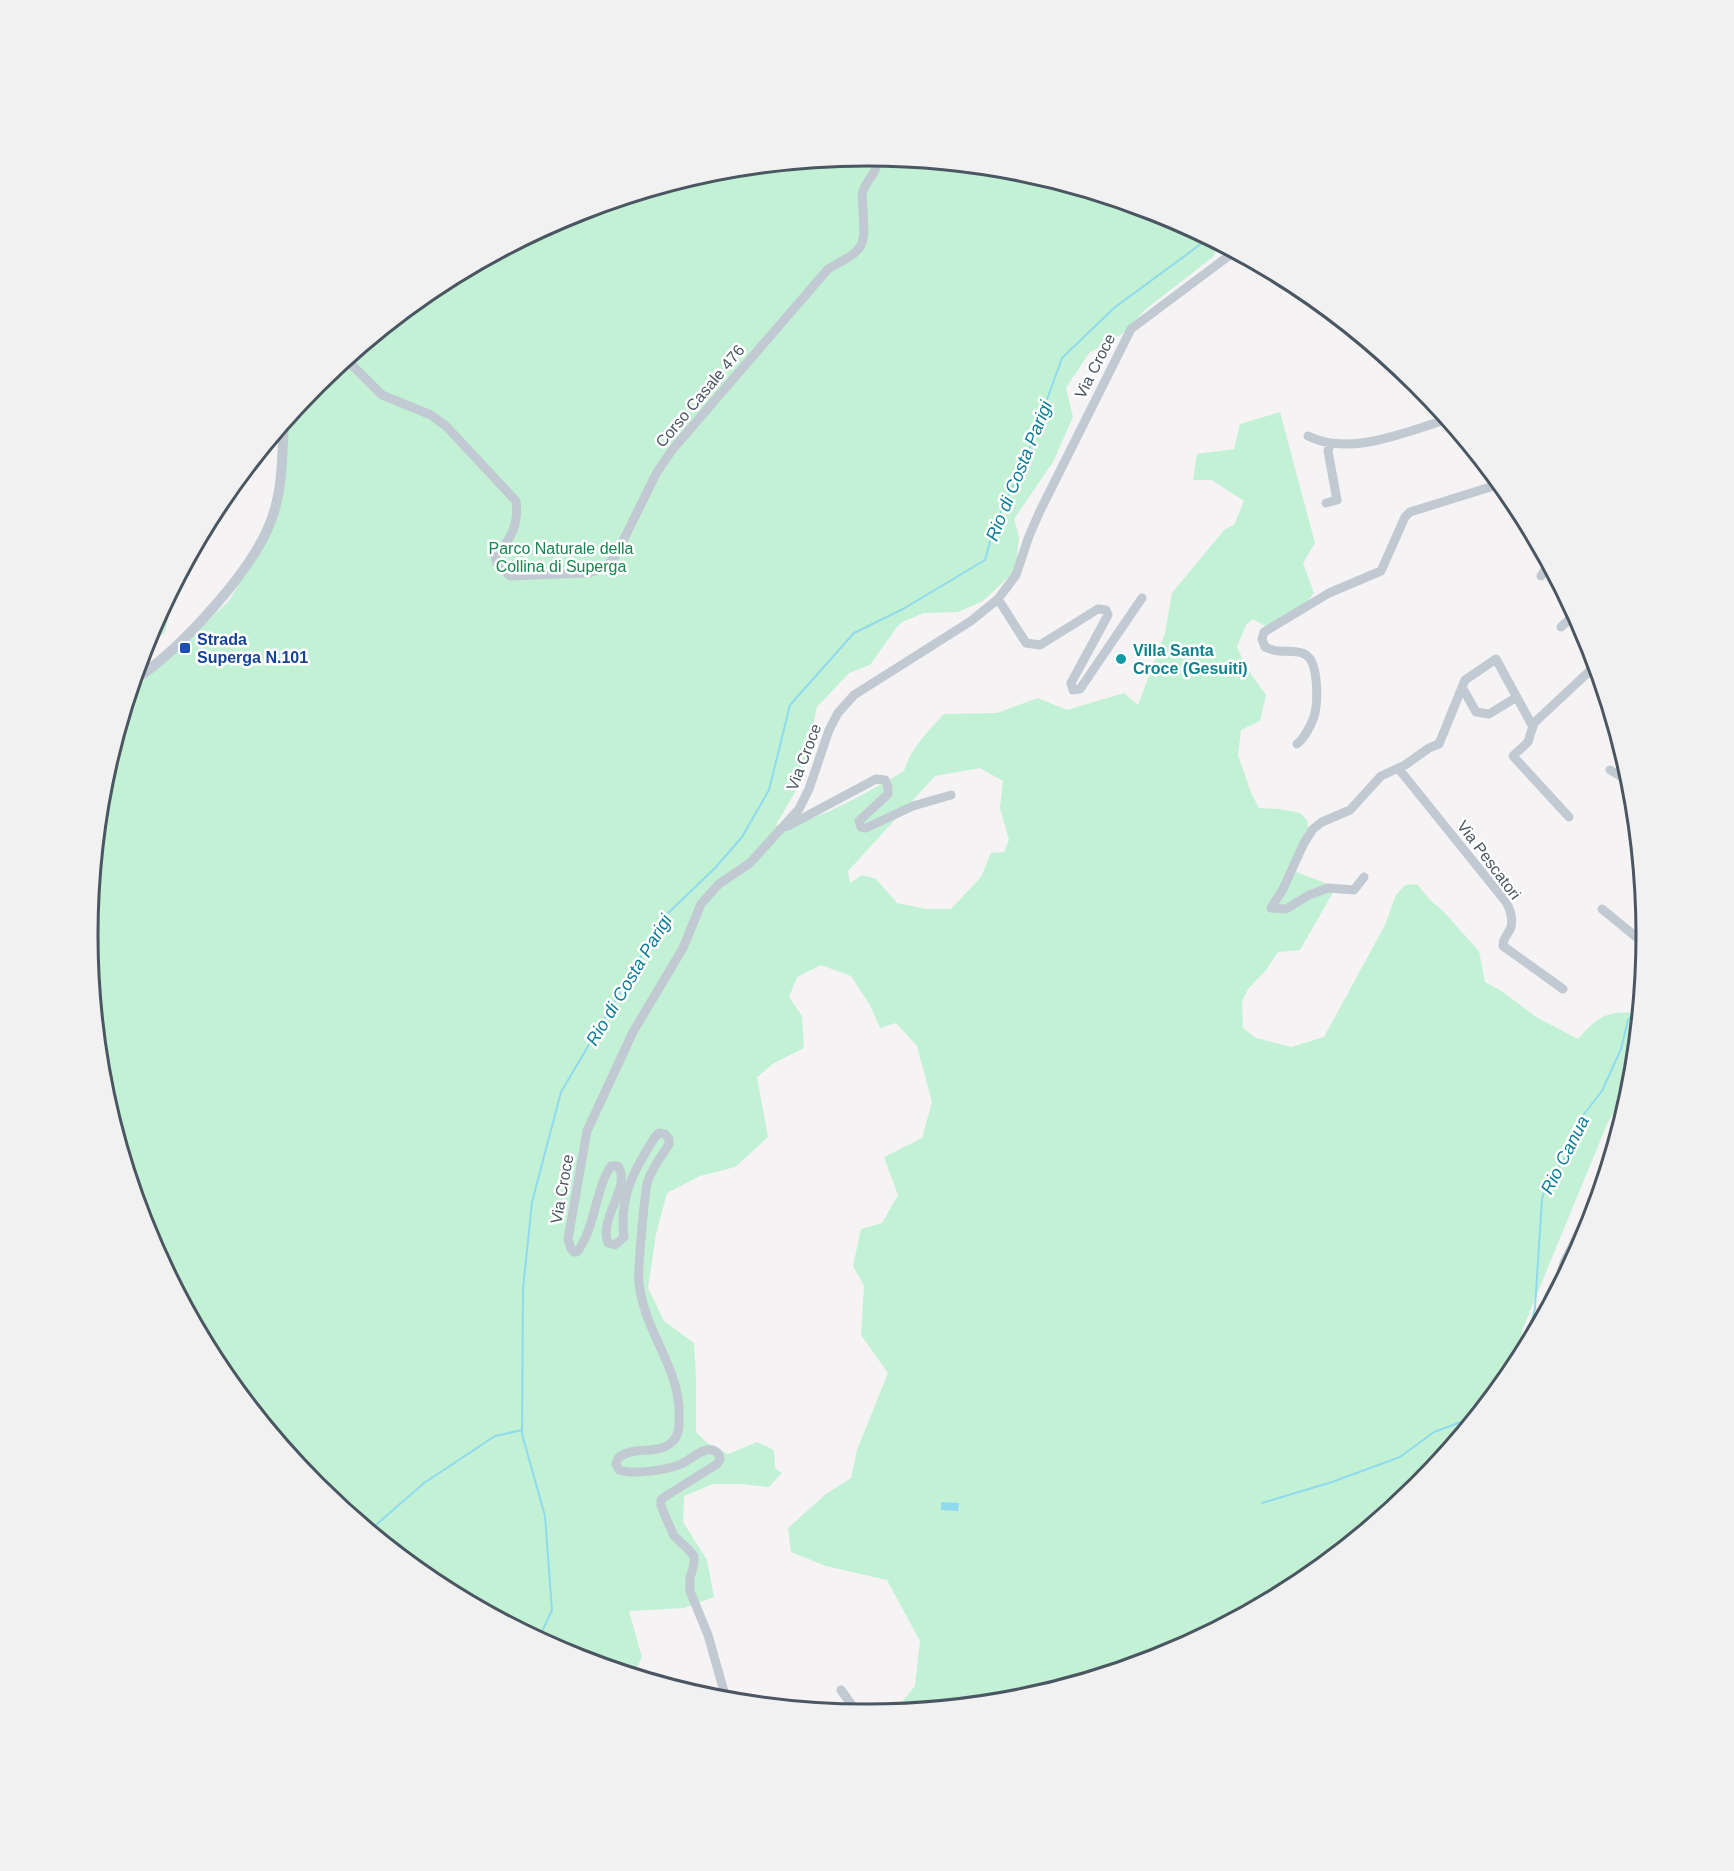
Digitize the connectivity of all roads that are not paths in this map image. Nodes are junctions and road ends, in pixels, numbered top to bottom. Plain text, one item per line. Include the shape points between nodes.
1 (876, 166) edge
2 (1228, 256) edge
3 (352, 365) edge
4 (1440, 421) edge
5 (283, 435) edge
6 (1308, 436) dead end
7 (1330, 444) junction
8 (1491, 487) edge
9 (1326, 503) dead end
10 (1544, 571) edge
11 (1541, 576) dead end
12 (1142, 598) dead end
13 (998, 599) junction
14 (1568, 620) edge
15 (1561, 627) dead end
16 (1590, 671) edge
17 (144, 672) edge
18 (1462, 687) junction
19 (1517, 697) junction
20 (1533, 727) junction
21 (1297, 744) dead end
22 (1398, 768) junction
23 (1610, 770) dead end
24 (1620, 776) edge
25 (951, 795) dead end
26 (1569, 817) dead end
27 (781, 827) junction
28 (1364, 877) dead end
29 (1602, 909) dead end
30 (1636, 937) edge
31 (1563, 989) dead end
32 (842, 1690) dead end
33 (724, 1691) edge
34 (852, 1704) edge

1 - 3 street, Corso Casale 476 via 862,193 861,248 828,269 683,436 657,472 615,557 604,568 589,573 510,576 495,556 511,539 516,501 446,426 431,415 382,395
2 - 13 street, Via Croce via 1131,329 1040,511 1016,575
4 - 7 street via 1359,444
5 - 17 street via 276,502 263,539 236,580 204,616
6 - 7 street
7 - 9 street via 1337,500
8 - 21 street via 1410,512 1381,571 1329,593 1264,632 1265,647 1301,652 1308,655 1314,666 1314,715 1304,739
10 - 11 street
12 - 13 street via 1080,689 1073,690 1071,683 1108,615 1106,610 1098,609 1040,645 1032,645 1026,642
13 - 27 street, Via Croce via 971,621 854,696 829,730 799,809
14 - 15 street
16 - 20 street
18 - 19 street via 1476,712 1489,714
18 - 19 street via 1465,680 1496,659
18 - 22 street via 1439,744
19 - 20 street
20 - 26 street via 1528,742 1513,756
22 - 28 street via 1381,776 1350,810 1313,829 1271,908 1286,909 1328,888 1353,890
22 - 31 street, Via Pescatori via 1506,902 1511,927 1503,946
23 - 24 street
25 - 27 street via 913,806 866,828 859,821 888,794 885,780 876,779
27 - 33 street, Via Croce via 750,863 718,884 701,904 683,948 633,1032 587,1131 568,1239 571,1249 577,1252 605,1174 611,1166 618,1166 622,1180 607,1222 607,1239 608,1243 619,1243 624,1237 622,1218 635,1167 655,1137 665,1134 669,1144 648,1181 638,1282 649,1321 677,1389 679,1430 673,1441 654,1449 621,1454 616,1464 624,1472 650,1471 681,1464 709,1450 720,1455 717,1464 666,1496 661,1506 674,1536 694,1556 690,1591
29 - 30 street
32 - 34 street

